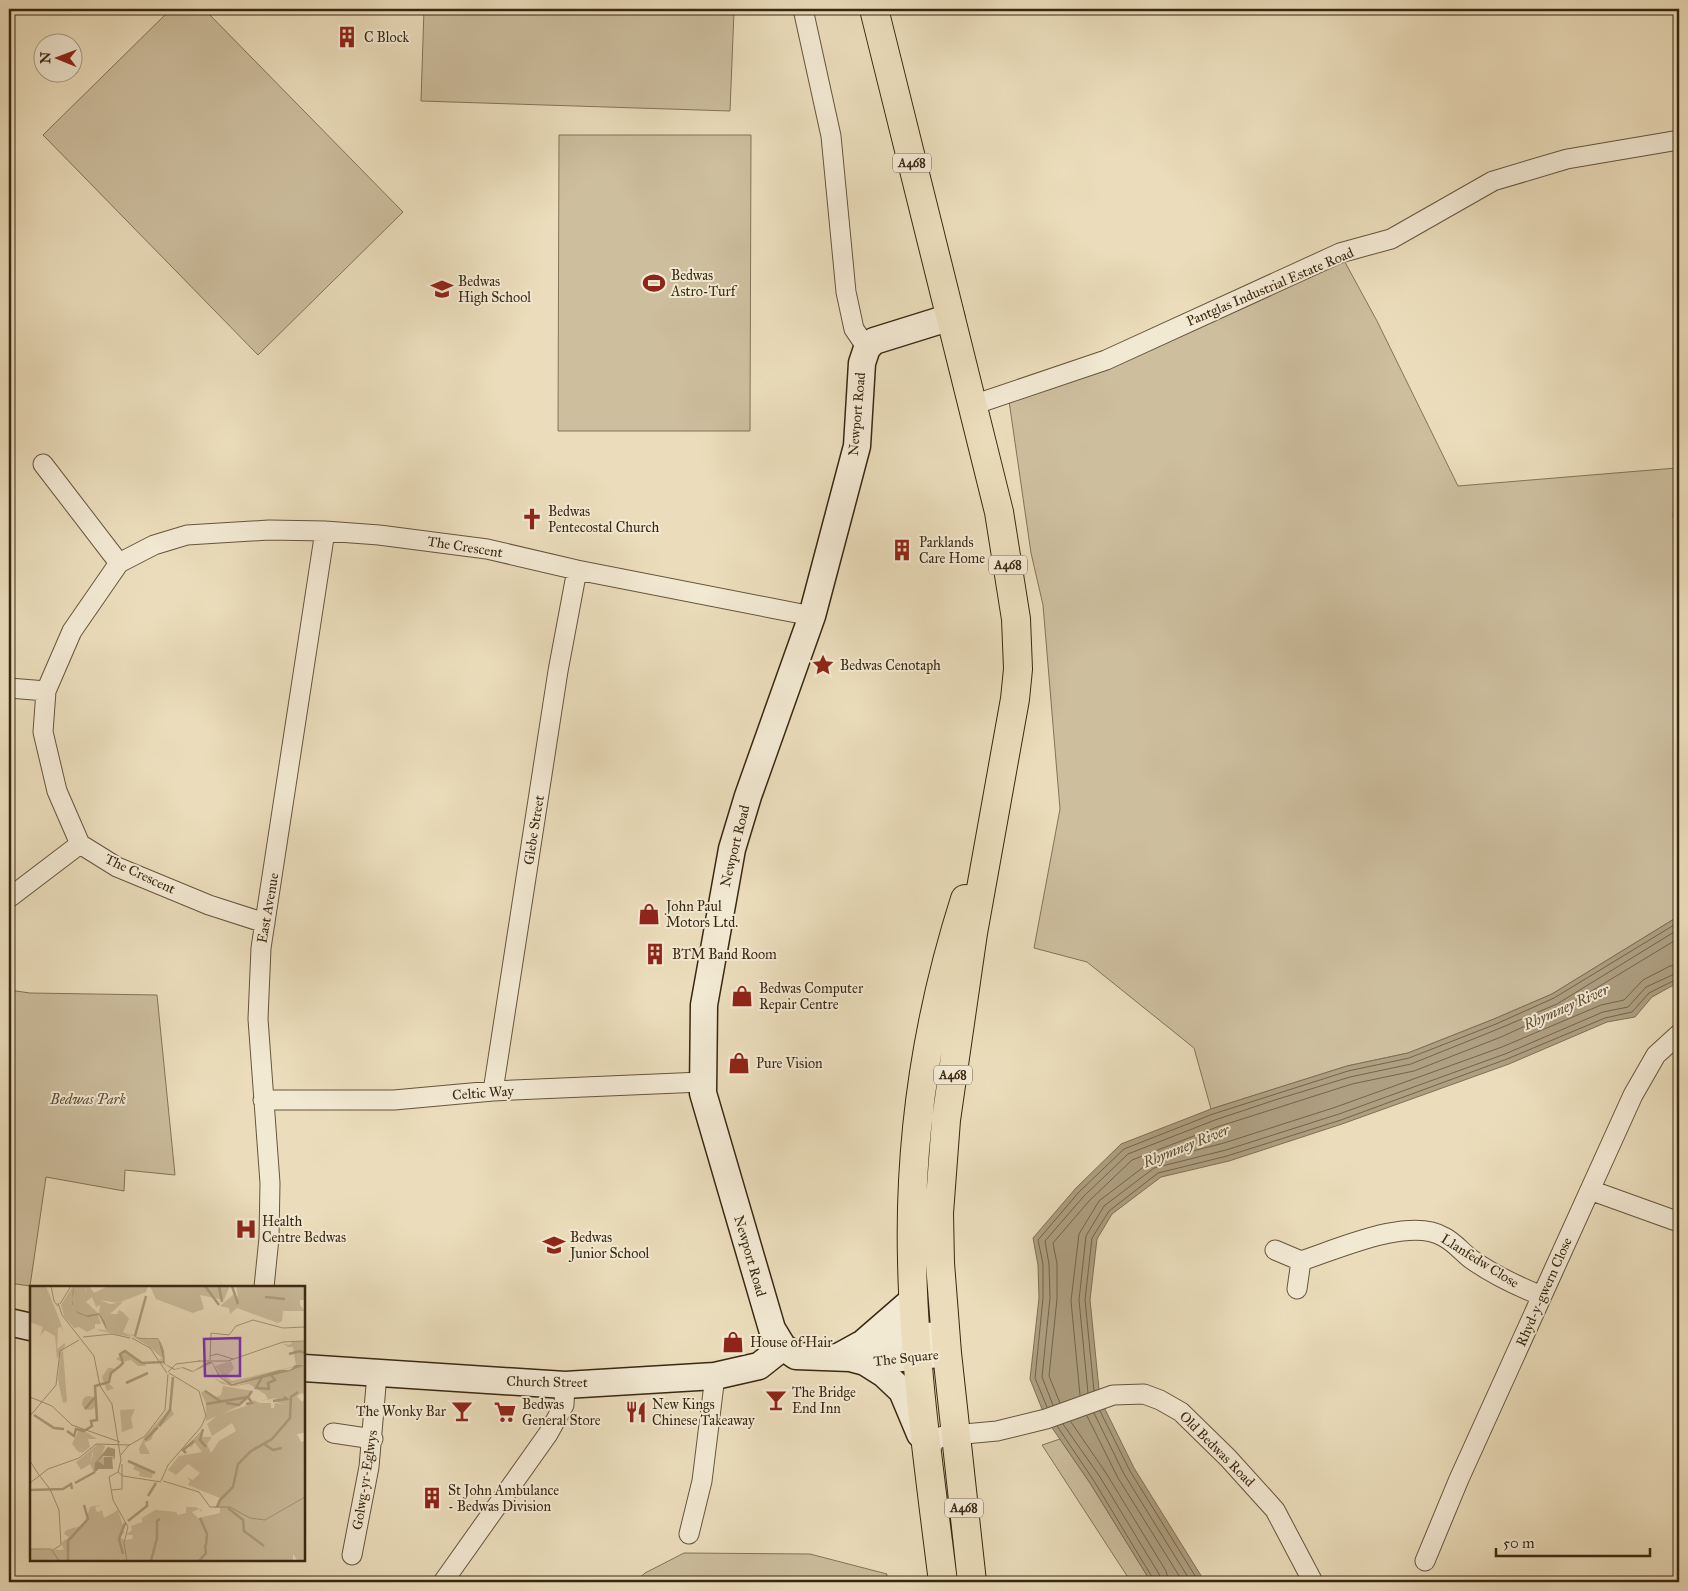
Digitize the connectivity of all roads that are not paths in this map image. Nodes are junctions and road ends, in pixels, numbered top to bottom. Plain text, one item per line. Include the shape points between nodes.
1 (803, 9) edge
2 (874, 9) edge
3 (1679, 140) edge
4 (951, 317) junction
5 (867, 348) junction
6 (974, 404) junction
7 (43, 464) dead end
8 (325, 531) junction
9 (119, 563) junction
10 (577, 570) junction
11 (812, 616) junction
12 (9, 688) edge
13 (46, 691) junction
14 (992, 817) junction
15 (80, 844) junction
16 (9, 898) edge
17 (265, 923) junction
18 (1679, 1034) edge
19 (702, 1082) junction
20 (493, 1091) junction
21 (263, 1100) junction
22 (1590, 1190) junction
23 (1679, 1222) edge
24 (1275, 1250) dead end
25 (1301, 1261) junction
26 (264, 1286) edge
27 (1297, 1289) dead end
28 (1542, 1296) junction
29 (914, 1299) junction
30 (9, 1322) edge
31 (30, 1327) edge
32 (946, 1344) junction
33 (783, 1347) junction
34 (918, 1347) junction
35 (855, 1355) junction
36 (305, 1368) edge
37 (377, 1374) junction
38 (715, 1376) junction
39 (565, 1385) junction
40 (333, 1433) dead end
41 (957, 1435) junction
42 (373, 1439) junction
43 (926, 1451) junction
44 (689, 1534) dead end
45 (352, 1555) dead end
46 (1425, 1561) dead end
47 (443, 1582) edge
48 (943, 1582) edge
49 (972, 1582) edge
50 (1312, 1582) edge

1 - 5 street via 831,136 846,292 854,329
2 - 4 main road, A468
3 - 6 street, Pantglas Industrial Estate Road via 1566,159 1493,181 1391,239 1340,253 1106,360
4 - 5 street via 874,341
4 - 6 main road, A468
5 - 11 street, Newport Road via 862,364 857,446
6 - 14 main road, A468 via 999,512 1018,642 1015,699
7 - 9 street
8 - 9 street, The Crescent via 269,530 187,535 154,545
8 - 10 street, The Crescent via 471,547
8 - 17 street, East Avenue
9 - 13 street, The Crescent via 72,631
10 - 11 street, The Crescent
10 - 20 street, Glebe Street via 558,671
11 - 19 street, Newport Road via 732,849 704,1005
12 - 13 street
13 - 15 street, The Crescent via 43,732 57,791
14 - 29 main road via 949,949 926,1059 912,1204
14 - 32 main road, A468 via 940,1172 938,1234
15 - 16 street
15 - 17 street, The Crescent via 117,867
17 - 21 street, East Avenue via 258,1019
18 - 22 street, Rhyd-y-gwern Close via 1656,1055 1633,1096
19 - 20 street, Celtic Way
19 - 33 street, Newport Road via 768,1319
20 - 21 street, Celtic Way via 394,1100
21 - 26 street, East Avenue via 270,1183
22 - 23 street
22 - 28 street, Rhyd-y-gwern Close
24 - 25 street
25 - 27 street
25 - 28 street, Llanfedw Close via 1387,1232 1423,1230 1444,1236 1471,1259
28 - 46 street, Rhyd-y-gwern Close
29 - 34 main road
29 - 35 street
30 - 31 street
32 - 34 street, The Square
32 - 41 main road, A468
33 - 35 street via 804,1358
33 - 38 street, Church Street via 759,1366
34 - 35 street, The Square
34 - 43 main road
35 - 43 street via 884,1374 902,1391
36 - 37 street, Church Street
37 - 39 street, Church Street
37 - 42 street, Golwg-yr-Eglwys
38 - 39 street, Church Street
38 - 44 street via 702,1481
39 - 47 street via 564,1405 548,1434
40 - 42 street
41 - 43 street, Old Bedwas Road via 936,1440
41 - 49 main road, A468
41 - 50 street, Old Bedwas Road via 997,1432 1129,1393 1160,1400 1181,1412 1275,1510
42 - 45 street, Golwg-yr-Eglwys
43 - 48 main road

